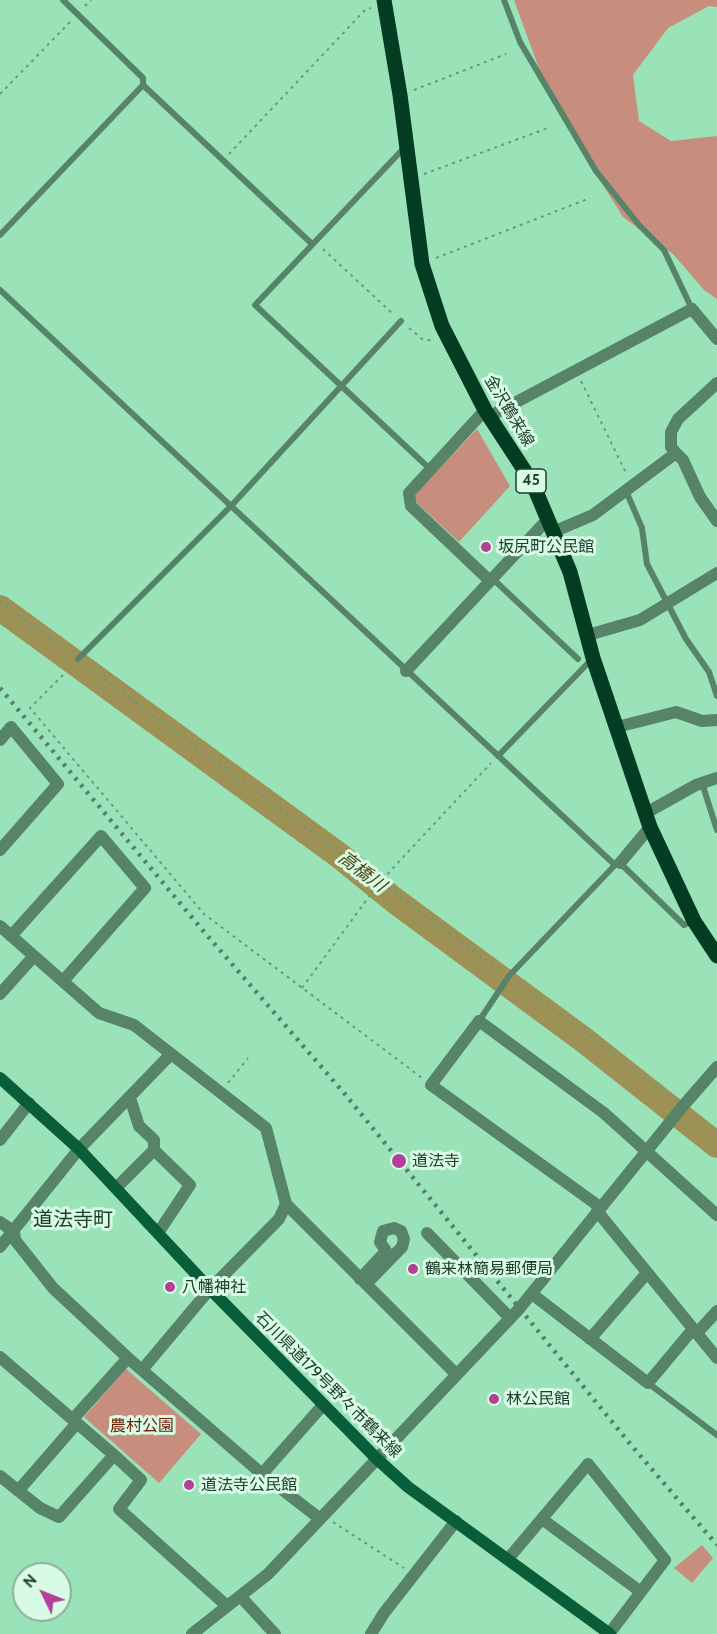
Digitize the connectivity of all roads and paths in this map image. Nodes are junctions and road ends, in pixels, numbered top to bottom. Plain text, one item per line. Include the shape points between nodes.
1 (63, 0) edge
2 (91, 0) edge
3 (504, 0) edge
4 (385, 2) edge
5 (78, 14) junction
6 (506, 54) dead end
7 (143, 85) junction
8 (0, 94) edge
9 (400, 95) junction
10 (548, 128) dead end
11 (406, 146) junction
12 (223, 160) junction
13 (410, 179) junction
14 (590, 198) dead end
15 (0, 235) edge
16 (314, 243) junction
17 (422, 264) junction
18 (0, 290) edge
19 (692, 309) junction
20 (401, 321) junction
21 (717, 339) edge
22 (450, 343) junction
23 (576, 370) junction
24 (717, 383) edge
25 (342, 386) junction
26 (488, 413) junction
27 (676, 453) junction
28 (431, 470) junction
29 (629, 488) junction
30 (231, 506) junction
31 (717, 521) edge
32 (550, 526) junction
33 (717, 573) edge
34 (491, 580) junction
35 (0, 601) edge
36 (667, 604) junction
37 (588, 635) junction
38 (586, 658) junction
39 (78, 659) junction
40 (406, 670) junction
41 (63, 675) dead end
42 (717, 696) edge
43 (717, 720) edge
44 (617, 727) junction
45 (0, 740) edge
46 (498, 756) junction
47 (717, 778) edge
48 (702, 783) junction
49 (648, 820) junction
50 (717, 830) edge
51 (0, 850) edge
52 (617, 864) junction
53 (379, 883) junction
54 (694, 921) junction
55 (0, 926) edge
56 (11, 936) junction
57 (34, 956) junction
58 (717, 956) edge
59 (508, 978) junction
60 (64, 980) junction
61 (302, 988) junction
62 (0, 994) edge
63 (479, 1021) junction
64 (171, 1054) junction
65 (248, 1058) dead end
66 (717, 1067) edge
67 (0, 1078) edge
68 (431, 1085) junction
69 (221, 1093) junction
70 (130, 1098) junction
71 (29, 1103) junction
72 (679, 1110) junction
73 (0, 1140) edge
74 (79, 1149) junction
75 (154, 1150) junction
76 (646, 1150) junction
77 (116, 1188) junction
78 (286, 1204) junction
79 (599, 1209) junction
80 (717, 1215) edge
81 (0, 1222) edge
82 (14, 1232) junction
83 (158, 1233) junction
84 (427, 1233) dead end
85 (0, 1247) edge
86 (647, 1273) junction
87 (210, 1289) junction
88 (532, 1294) junction
89 (717, 1311) edge
90 (510, 1318) junction
91 (695, 1331) junction
92 (590, 1339) junction
93 (0, 1357) edge
94 (128, 1358) junction
95 (717, 1358) edge
96 (142, 1370) junction
97 (457, 1375) junction
98 (648, 1383) junction
99 (323, 1405) junction
100 (75, 1421) junction
101 (717, 1435) edge
102 (114, 1455) junction
103 (377, 1459) junction
104 (262, 1474) junction
105 (0, 1476) edge
106 (18, 1491) junction
107 (319, 1518) junction
108 (542, 1519) junction
109 (456, 1521) junction
110 (508, 1559) junction
111 (414, 1574) junction
112 (641, 1592) junction
113 (240, 1596) junction
114 (227, 1606) junction
115 (192, 1634) edge
116 (275, 1634) edge
117 (371, 1634) edge
118 (610, 1634) edge

1 - 5 lane
2 - 5 path
3 - 19 lane via 520,42 596,171 664,250
4 - 9 main road, 金沢鶴来線 / 45
4 - 12 path via 365,10
5 - 7 lane via 143,78
5 - 8 path
6 - 9 path
7 - 12 lane
7 - 15 lane
9 - 11 main road, 金沢鶴来線 / 45
10 - 13 path
11 - 13 main road, 金沢鶴来線 / 45
11 - 16 lane
12 - 16 lane
13 - 17 main road, 金沢鶴来線 / 45
14 - 17 path
16 - 20 path
16 - 25 lane via 255,305
17 - 22 main road, 金沢鶴来線 / 45
18 - 30 lane
19 - 21 street
19 - 23 street
20 - 22 path via 422,339
20 - 25 lane
22 - 26 main road, 金沢鶴来線 / 45
23 - 26 street
23 - 29 path
24 - 27 street via 678,419 671,432 671,447
25 - 28 lane
25 - 30 lane
26 - 28 street
26 - 32 main road, 金沢鶴来線 / 45 via 532,482
27 - 29 street
27 - 31 street
28 - 34 street via 409,493 411,506
29 - 32 street via 593,515
29 - 36 lane via 642,528 647,564
30 - 39 lane
30 - 40 lane
32 - 34 street
32 - 37 main road, 金沢鶴来線 / 45 via 570,572
33 - 36 street
34 - 38 lane
34 - 40 street
35 - 39 path
36 - 37 street via 640,620
36 - 42 lane via 709,672
37 - 38 main road, 金沢鶴来線 / 45
38 - 44 main road, 金沢鶴来線 / 45
38 - 46 lane
39 - 53 path
40 - 46 lane
41 - 61 path via 30,708 204,914
43 - 44 street via 702,721 676,712
44 - 49 main road, 金沢鶴来線 / 45
45 - 51 street via 11,727 58,784
46 - 52 lane
46 - 53 path
47 - 48 street
48 - 49 street
48 - 50 lane
49 - 52 street
49 - 54 main road, 金沢鶴来線 / 45
52 - 54 lane via 684,925
52 - 59 lane
53 - 59 path
53 - 61 path
54 - 58 main road, 金沢鶴来線 / 45
55 - 56 street
56 - 57 street
56 - 60 street via 101,836 145,888
57 - 60 street
57 - 62 street
59 - 63 lane
59 - 72 path
60 - 64 street via 99,1013 134,1025
61 - 68 path
63 - 68 street
63 - 76 street via 604,1113
64 - 69 street
64 - 70 street
65 - 69 path
66 - 72 street
67 - 71 main road, 石川県道179号野々市鶴来線
68 - 79 street
69 - 78 street via 266,1128
70 - 74 street
70 - 75 street via 139,1125 154,1140
71 - 73 street
71 - 74 main road, 石川県道179号野々市鶴来線
72 - 76 street
74 - 77 main road, 石川県道179号野々市鶴来線
74 - 82 street
75 - 77 street
75 - 83 street via 190,1185
76 - 79 street
76 - 80 street
77 - 83 main road, 石川県道179号野々市鶴来線
78 - 87 street via 279,1219
78 - 97 street
79 - 86 street
79 - 88 street
81 - 82 street
82 - 85 street
82 - 94 street via 15,1240 53,1288
83 - 87 main road, 石川県道179号野々市鶴来線
84 - 90 street
86 - 91 street
86 - 92 street
87 - 96 street
87 - 99 main road, 石川県道179号野々市鶴来線
88 - 90 street
88 - 92 street
89 - 91 street
90 - 97 street
91 - 95 street
91 - 98 street
92 - 98 street
93 - 100 street
94 - 96 street
94 - 100 street
96 - 104 street
97 - 103 street
98 - 101 lane
99 - 103 main road, 石川県道179号野々市鶴来線
99 - 104 street
100 - 102 street
100 - 106 street
102 - 106 street via 59,1517
102 - 114 street via 141,1480 119,1509
103 - 107 street
103 - 109 main road, 石川県道179号野々市鶴来線
104 - 107 street
105 - 106 street
107 - 111 path via 328,1519
107 - 113 street via 268,1574
108 - 110 street
108 - 112 street
108 - 112 street via 588,1464 665,1560
109 - 110 main road, 石川県道179号野々市鶴来線
109 - 111 street
110 - 118 main road, 石川県道179号野々市鶴来線
111 - 117 street
112 - 118 street
113 - 114 street
113 - 116 street
114 - 115 street

